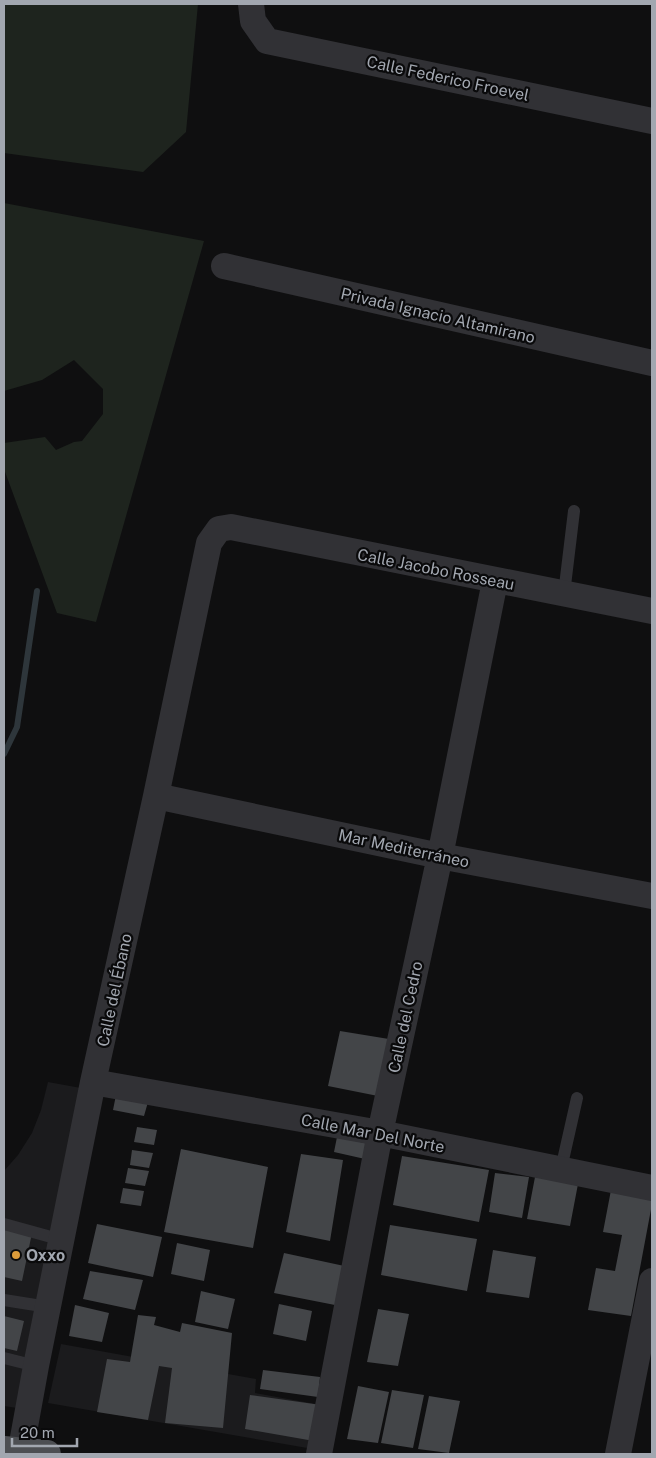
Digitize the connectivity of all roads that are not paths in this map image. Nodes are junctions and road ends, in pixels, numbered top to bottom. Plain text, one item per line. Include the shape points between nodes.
1 (252, 12) edge
2 (652, 121) edge
3 (224, 266) dead end
4 (652, 363) edge
5 (574, 511) dead end
6 (219, 529) joint
7 (495, 581) junction
8 (564, 594) junction
9 (652, 611) edge
10 (156, 796) junction
11 (440, 856) junction
12 (652, 896) edge
13 (93, 1082) junction
14 (577, 1098) dead end
15 (380, 1133) junction
16 (561, 1169) junction
17 (652, 1188) edge
18 (4, 1224) edge
19 (62, 1240) junction
20 (652, 1280) edge
21 (4, 1300) edge
22 (48, 1307) junction
23 (4, 1358) edge
24 (36, 1366) junction
25 (15, 1452) edge
26 (47, 1454) edge
27 (318, 1454) edge
28 (618, 1454) edge

1 - 2 street, Calle Federico Froevel via 267,41
3 - 4 street, Privada Ignacio Altamirano
5 - 8 lane
6 - 7 street, Calle Jacobo Rosseau via 231,527
6 - 10 street, Calle del Ébano via 209,544
7 - 8 street, Calle Jacobo Rosseau
7 - 11 street, Calle del Cedro
8 - 9 street, Calle Jacobo Rosseau
10 - 11 street, Mar Mediterráneo
10 - 13 street, Calle del Ébano
11 - 12 street, Mar Mediterráneo
11 - 15 street, Calle del Cedro
13 - 15 street, Calle Mar Del Norte
13 - 19 street, Calle del Ébano
14 - 16 lane
15 - 16 street, Calle Mar Del Norte
15 - 27 street, Calle del Cedro
16 - 17 street, Calle Mar Del Norte
18 - 19 lane
19 - 22 street, Calle del Ébano
20 - 28 street
21 - 22 lane
22 - 24 street, Calle del Ébano
23 - 24 lane
24 - 25 street, Calle del Ébano
25 - 26 main road

